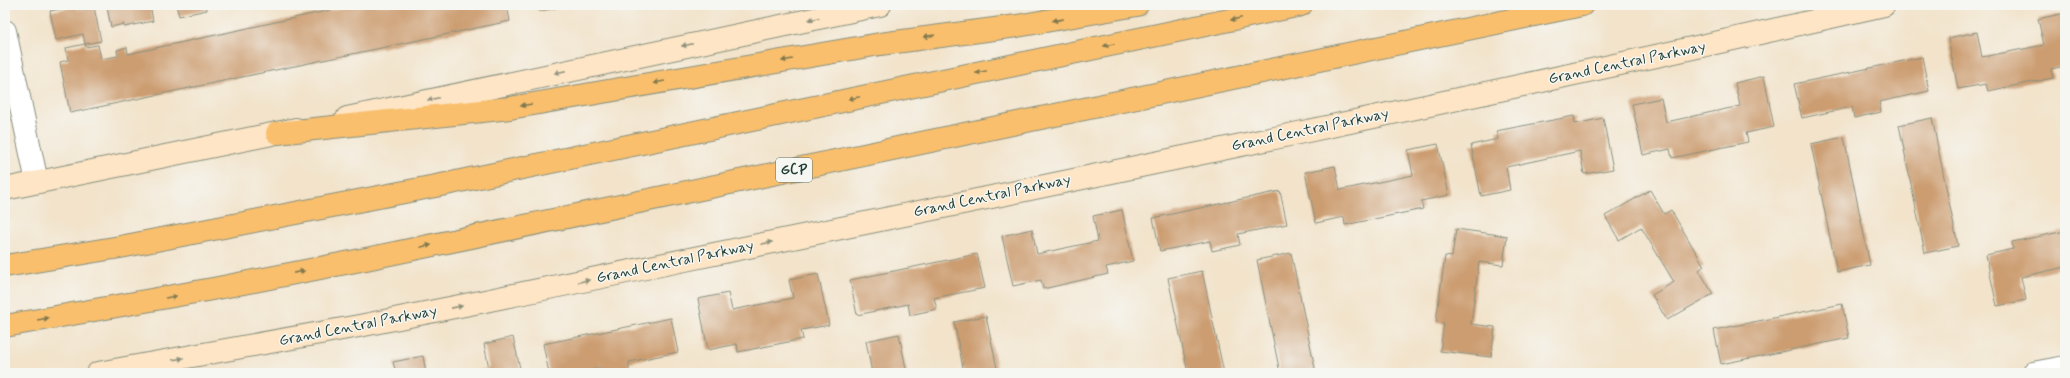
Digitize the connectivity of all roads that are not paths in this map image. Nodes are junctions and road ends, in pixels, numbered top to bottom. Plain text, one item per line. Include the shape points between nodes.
1 (880, 5) edge
2 (1137, 5) edge
3 (1301, 5) edge
4 (1582, 5) edge
5 (1884, 5) edge
6 (5, 31) edge
7 (278, 133) junction
8 (38, 182) junction
9 (5, 188) edge
10 (5, 266) edge
11 (5, 326) edge
12 (2065, 366) edge
13 (98, 373) edge
14 (2033, 373) edge

1 -> 7 main road
2 -> 7 highway via 1016,26 880,44 510,108
3 -> 10 highway via 450,183 120,247
11 -> 4 highway, GCP via 358,260
13 -> 5 main road, Grand Central Parkway via 524,293 1289,135
6 - 8 street
7 - 8 main road
8 - 9 main road
12 - 14 street

